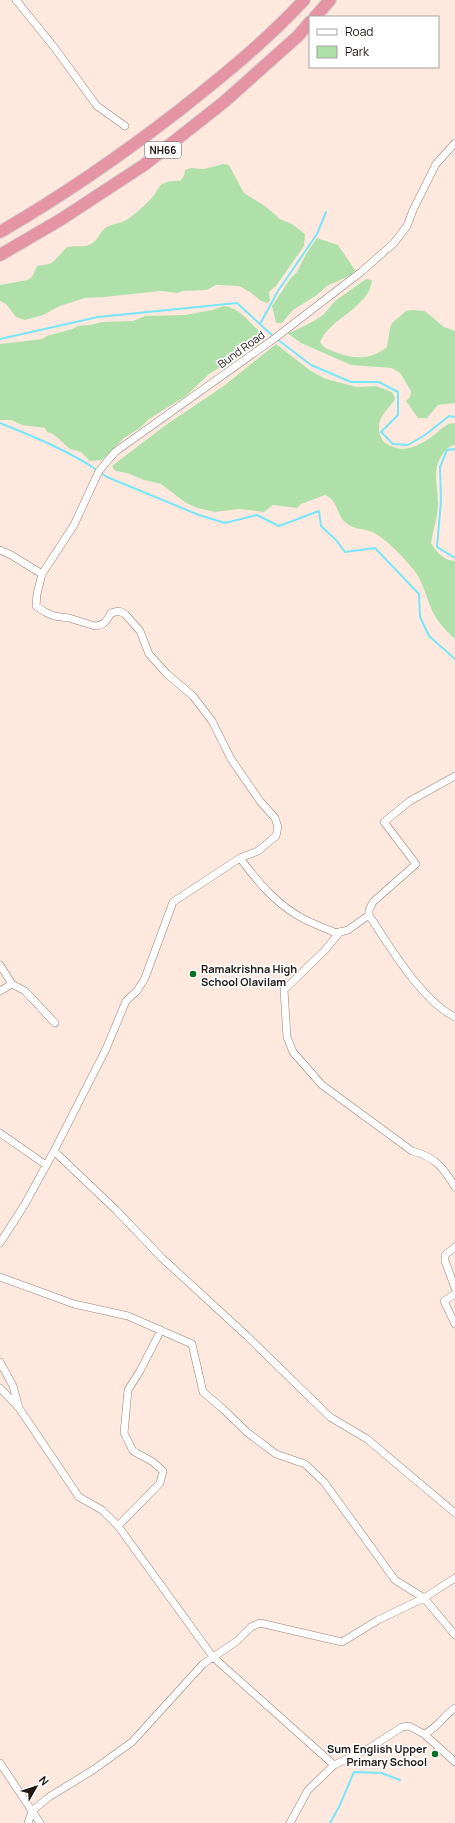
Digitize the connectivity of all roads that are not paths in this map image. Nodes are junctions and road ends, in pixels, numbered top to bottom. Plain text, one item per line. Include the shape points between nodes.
1 (16, 0) edge
2 (304, 0) edge
3 (330, 0) edge
4 (316, 16) edge
5 (309, 23) edge
6 (125, 126) dead end
7 (455, 143) edge
8 (0, 232) edge
9 (0, 255) edge
10 (0, 550) edge
11 (42, 574) junction
12 (455, 776) edge
13 (240, 858) junction
14 (369, 915) junction
15 (340, 932) junction
16 (0, 965) edge
17 (12, 984) junction
18 (0, 991) edge
19 (455, 1017) edge
20 (55, 1023) dead end
21 (0, 1133) edge
22 (54, 1150) junction
23 (46, 1165) junction
24 (455, 1187) edge
25 (0, 1243) edge
26 (455, 1247) edge
27 (0, 1277) edge
28 (455, 1288) edge
29 (455, 1294) edge
30 (455, 1324) edge
31 (161, 1330) junction
32 (0, 1362) edge
33 (0, 1388) edge
34 (19, 1408) junction
35 (455, 1513) edge
36 (118, 1526) junction
37 (455, 1578) edge
38 (424, 1598) junction
39 (455, 1635) edge
40 (213, 1657) junction
41 (455, 1708) edge
42 (424, 1734) junction
43 (455, 1762) edge
44 (0, 1763) edge
45 (334, 1765) junction
46 (32, 1811) junction
47 (28, 1823) edge
48 (40, 1823) edge
49 (290, 1823) edge

1 - 6 street via 97,106
2 - 8 highway, NH66 via 281,24 208,87 131,147 49,204
3 - 4 highway
5 - 9 highway, NH66 via 224,102 144,165 60,220
7 - 11 street, Bund Road via 436,164 407,226 394,243 361,272 275,338 115,452 99,471 74,525
10 - 11 street
11 - 13 street, Bund Road via 35,600 36,606 54,616 95,626 105,623 111,613 119,611 125,614 140,631 150,654 167,674 193,696 212,721 230,759 275,818 278,827 276,836 258,851
12 - 14 street via 410,801 384,822 416,864 373,902
13 - 15 street via 271,894 302,918 336,933
13 - 22 street via 173,902 145,978 137,991 126,1001 106,1049
14 - 15 street via 348,930
14 - 19 street via 415,982 447,1014
15 - 24 street via 326,950 284,990 287,1037 293,1052 322,1085 412,1151 427,1155 439,1165
16 - 17 street
17 - 18 street
17 - 20 street via 25,991
21 - 23 street
22 - 23 street
22 - 35 street via 162,1258 247,1336 330,1418 367,1440
23 - 25 street
26 - 28 street via 445,1255 445,1261
27 - 31 street via 74,1304 128,1316
29 - 30 street via 444,1301
31 - 36 street via 128,1390 124,1433 133,1451 163,1471 160,1483
31 - 38 street via 192,1344 202,1392 276,1454 304,1464 324,1482 395,1580
32 - 34 street via 13,1386
33 - 34 street
34 - 36 street via 79,1497 102,1510
36 - 40 street
37 - 38 street
38 - 39 street
38 - 40 street via 378,1620 342,1642 260,1623 251,1627 237,1641
40 - 45 street
40 - 46 street via 203,1664 132,1742
41 - 42 street via 446,1713 438,1726
42 - 43 street
42 - 45 street via 410,1726 402,1727 368,1749
44 - 46 street
45 - 49 street via 308,1790
46 - 47 street
46 - 48 street

